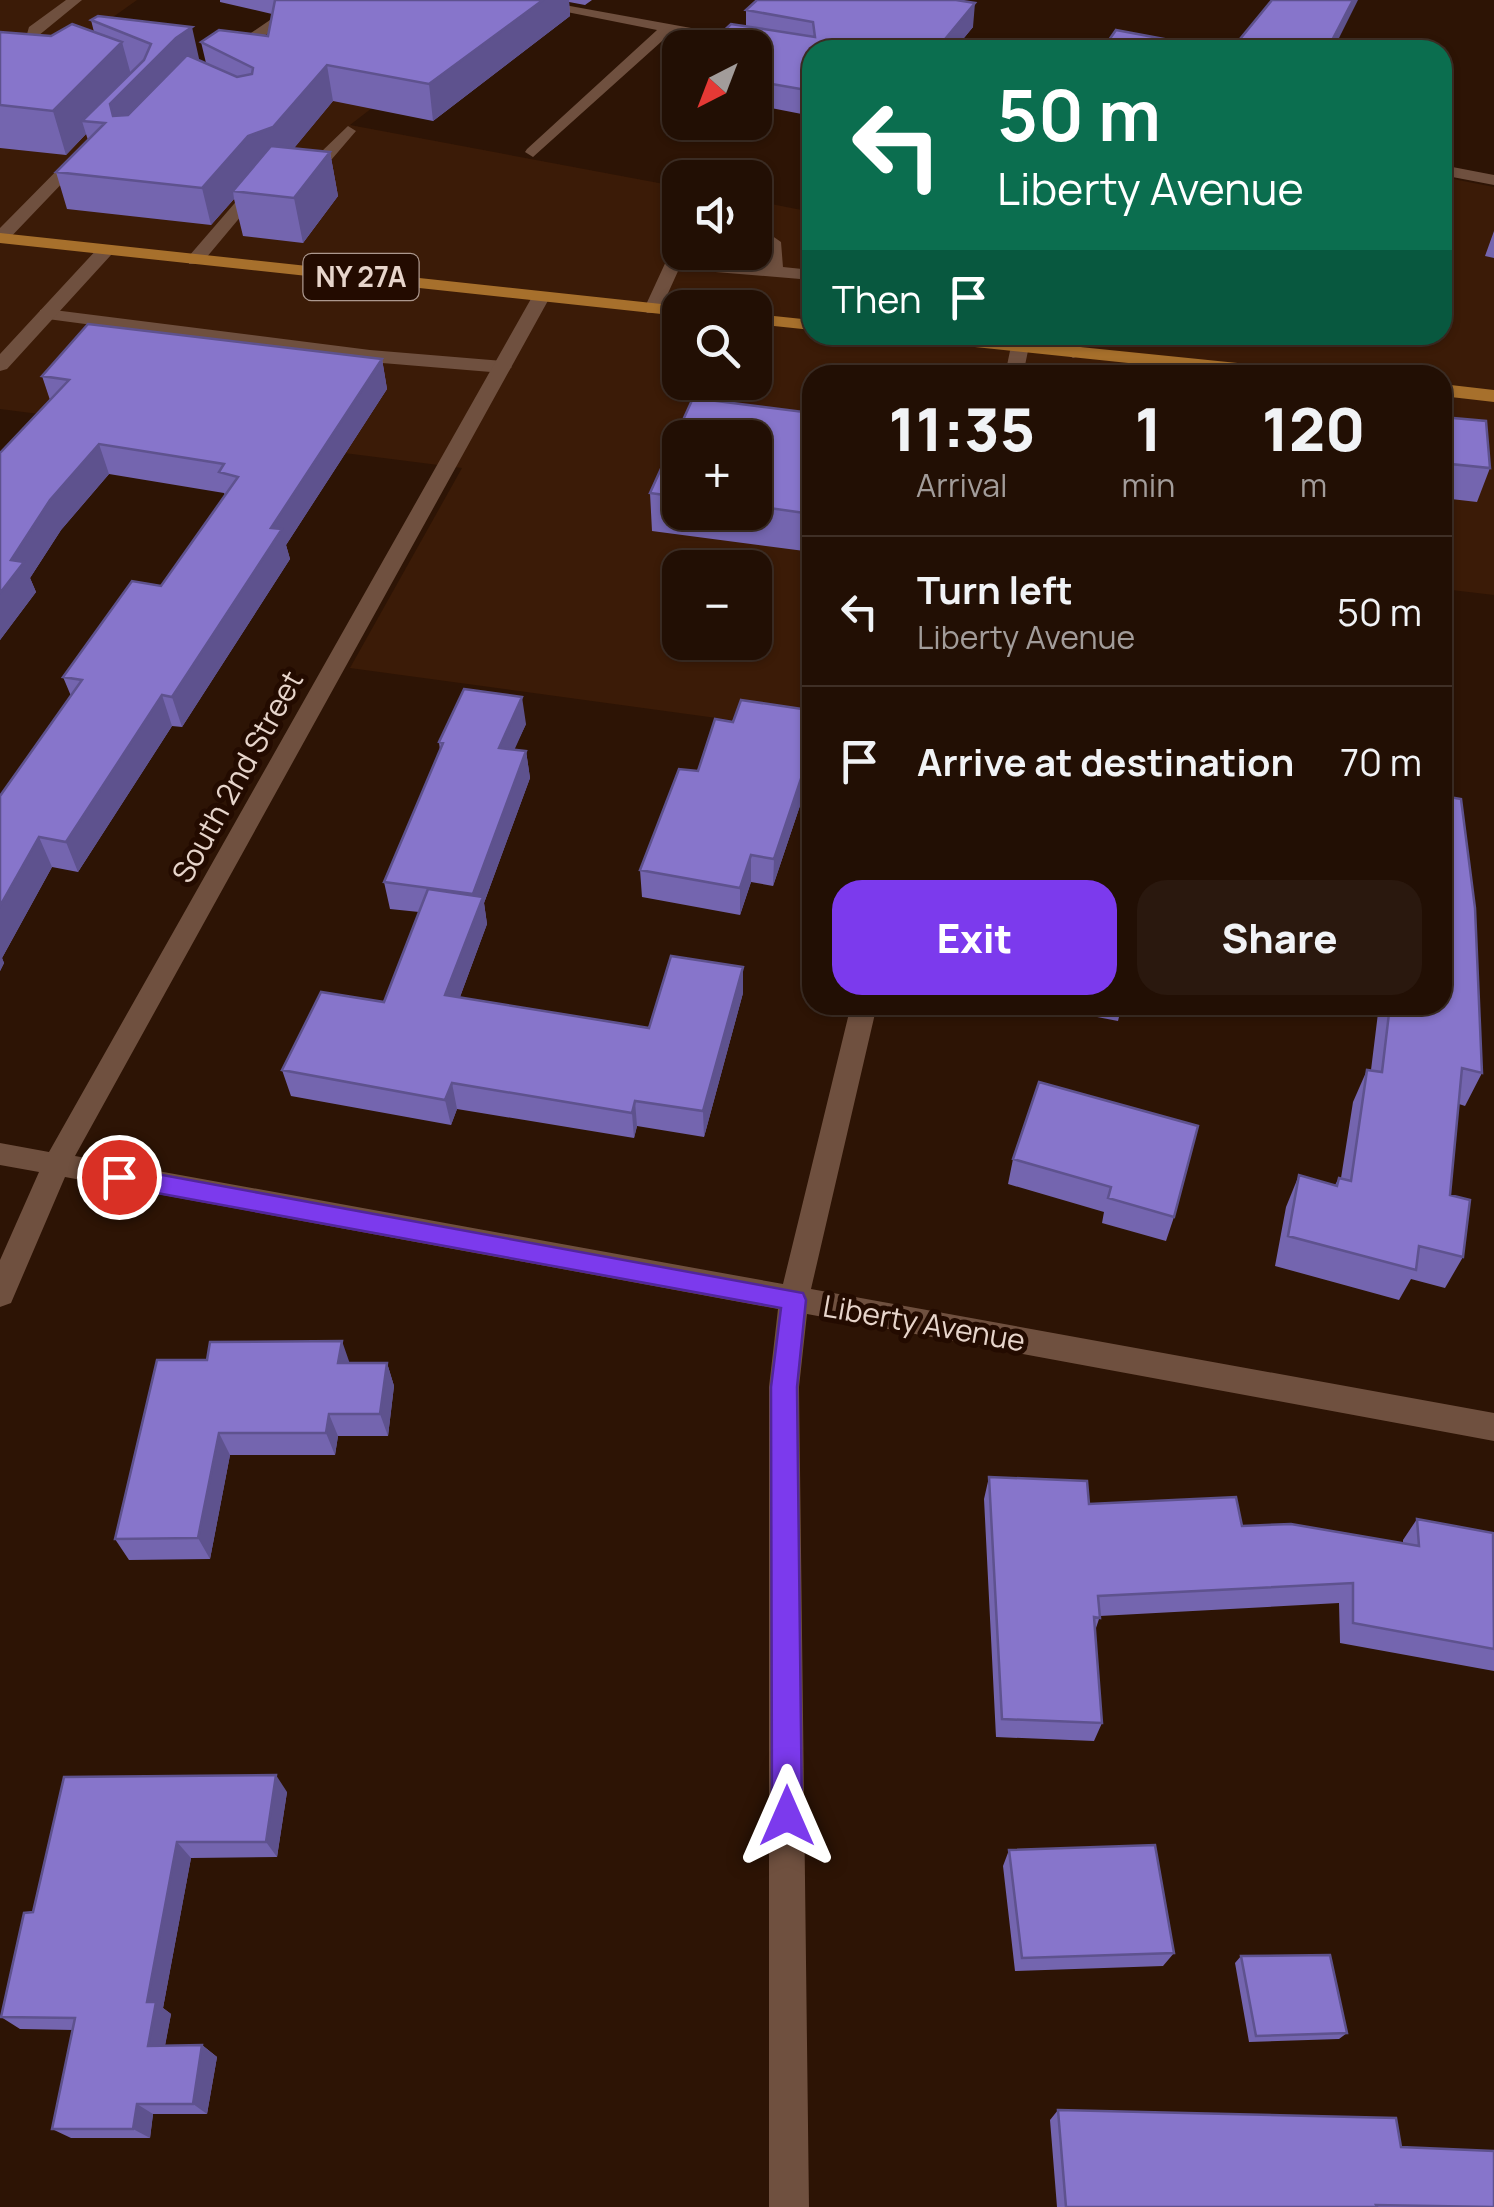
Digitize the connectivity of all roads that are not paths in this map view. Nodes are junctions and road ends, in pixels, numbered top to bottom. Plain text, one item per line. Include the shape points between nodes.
1 (75, 0) edge
2 (308, 0) edge
3 (514, 0) edge
4 (668, 28) junction
5 (802, 52) edge
6 (77, 56) edge
7 (209, 68) edge
8 (348, 131) dead end
9 (92, 144) edge
10 (533, 152) dead end
11 (1452, 172) edge
12 (1494, 180) edge
13 (0, 238) edge
14 (772, 242) edge
15 (105, 250) junction
16 (195, 260) junction
17 (670, 270) edge
18 (768, 270) edge
19 (775, 271) junction
20 (802, 274) edge
21 (540, 297) junction
22 (654, 309) junction
23 (662, 310) edge
24 (46, 314) junction
25 (772, 321) edge
26 (802, 324) edge
27 (1010, 345) edge
28 (1038, 345) edge
29 (1088, 345) edge
30 (1020, 346) junction
31 (1016, 365) edge
32 (1228, 365) edge
33 (0, 366) edge
34 (502, 367) junction
35 (1452, 391) edge
36 (1494, 396) edge
37 (862, 1015) edge
38 (0, 1154) edge
39 (56, 1165) junction
40 (0, 1294) edge
41 (794, 1300) junction
42 (1494, 1426) edge
43 (790, 2207) edge

1 - 6 street via 30,38
2 - 7 street
3 - 4 street
4 - 5 street
4 - 10 street
8 - 16 street via 326,156 265,179
9 - 13 street
11 - 12 street
13 - 15 main road, NY 27A
14 - 19 street
15 - 16 main road, NY 27A
15 - 24 street
16 - 21 main road, NY 27A
17 - 22 street
18 - 19 street
19 - 20 street
21 - 22 main road, NY 27A
21 - 34 street, South 2nd Street
22 - 23 main road, NY 27A
24 - 33 street
24 - 34 street
25 - 26 main road
27 - 30 main road
28 - 30 main road
29 - 32 main road
30 - 31 street
34 - 39 street, South 2nd Street
35 - 36 main road
37 - 41 street
38 - 39 street, Liberty Avenue
39 - 40 street, South 2nd Street
39 - 41 street, Liberty Avenue
41 - 42 street, Liberty Avenue
41 - 43 street via 784,1387

